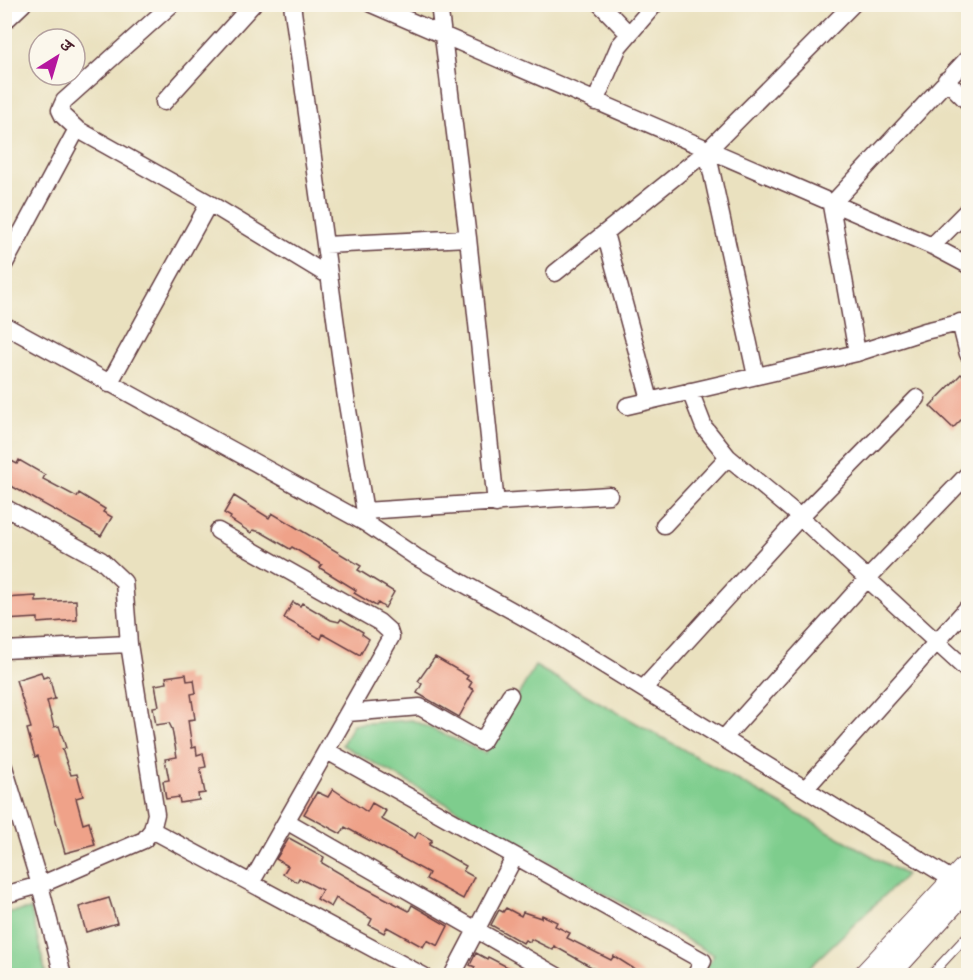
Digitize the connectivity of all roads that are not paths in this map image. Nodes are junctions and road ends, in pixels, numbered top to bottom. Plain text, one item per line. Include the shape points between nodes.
1 (23, 4) edge
2 (172, 4) edge
3 (254, 4) edge
4 (292, 4) edge
5 (371, 4) edge
6 (439, 4) edge
7 (600, 4) edge
8 (655, 4) edge
9 (853, 4) edge
10 (4, 22) edge
11 (628, 33) junction
12 (443, 36) junction
13 (969, 58) edge
14 (946, 80) junction
15 (164, 102) dead end
16 (595, 102) junction
17 (969, 102) edge
18 (77, 129) junction
19 (707, 151) junction
20 (209, 203) junction
21 (831, 205) junction
22 (969, 210) edge
23 (605, 232) junction
24 (468, 237) junction
25 (325, 245) junction
26 (932, 246) junction
27 (4, 265) edge
28 (969, 265) edge
29 (555, 273) dead end
30 (329, 276) junction
31 (964, 321) edge
32 (4, 325) edge
33 (857, 353) junction
34 (969, 354) edge
35 (756, 376) junction
36 (110, 384) junction
37 (690, 391) junction
38 (917, 398) dead end
39 (650, 400) junction
40 (627, 406) dead end
41 (728, 457) junction
42 (969, 474) edge
43 (609, 495) dead end
44 (496, 504) junction
45 (4, 507) edge
46 (800, 517) junction
47 (365, 518) junction
48 (664, 525) dead end
49 (218, 531) dead end
50 (868, 578) junction
51 (969, 607) edge
52 (938, 640) junction
53 (129, 644) junction
54 (4, 650) edge
55 (969, 671) edge
56 (643, 689) junction
57 (510, 695) dead end
58 (348, 713) junction
59 (724, 738) junction
60 (327, 751) junction
61 (4, 767) edge
62 (806, 788) junction
63 (288, 822) junction
64 (152, 830) junction
65 (514, 856) junction
66 (969, 864) edge
67 (251, 883) junction
68 (961, 884) edge
69 (40, 885) junction
70 (4, 895) edge
71 (475, 929) junction
72 (969, 935) edge
73 (63, 975) edge
74 (424, 975) edge
75 (452, 975) edge
76 (557, 975) edge
77 (695, 975) edge
78 (863, 975) edge
79 (888, 975) edge
80 (930, 975) edge

1 - 10 street
2 - 18 street via 64,101 60,110 63,117
3 - 15 street
4 - 25 street
5 - 12 street
6 - 12 street
7 - 11 street
8 - 11 street
9 - 19 street
11 - 16 street via 611,61
12 - 16 street
12 - 24 street
13 - 14 street
14 - 17 street
14 - 21 street
16 - 19 street
18 - 20 street
18 - 27 street
19 - 21 street
19 - 23 street
19 - 35 street
20 - 30 street
20 - 36 street
21 - 26 street
21 - 33 street
22 - 26 street
23 - 29 street
23 - 39 street
24 - 25 street
24 - 44 street
25 - 30 street
26 - 28 street
30 - 47 street
31 - 33 street
31 - 34 street
32 - 36 street
33 - 35 street
35 - 37 street
36 - 47 street
37 - 39 street
37 - 41 street via 704,427
38 - 46 street
39 - 40 street
41 - 46 street
41 - 48 street
42 - 50 street
43 - 44 street
44 - 47 street
45 - 53 street via 101,560 124,582
46 - 50 street
46 - 56 street
47 - 56 street via 416,557
49 - 58 street via 379,622 389,632 391,637
50 - 52 street
50 - 59 street
51 - 52 street
52 - 55 street
52 - 62 street
53 - 54 street
53 - 64 street via 155,799
56 - 59 street
57 - 58 street via 482,742 420,707
58 - 60 street
59 - 62 street
60 - 63 street
60 - 65 street
61 - 69 street
62 - 68 street
63 - 67 street
63 - 71 street
64 - 67 street
64 - 69 street via 144,840
65 - 71 street
65 - 77 street via 703,961
66 - 68 street
67 - 74 street
68 - 78 street
68 - 79 street
69 - 70 street
69 - 73 street
71 - 75 street
71 - 76 street
72 - 80 lane

